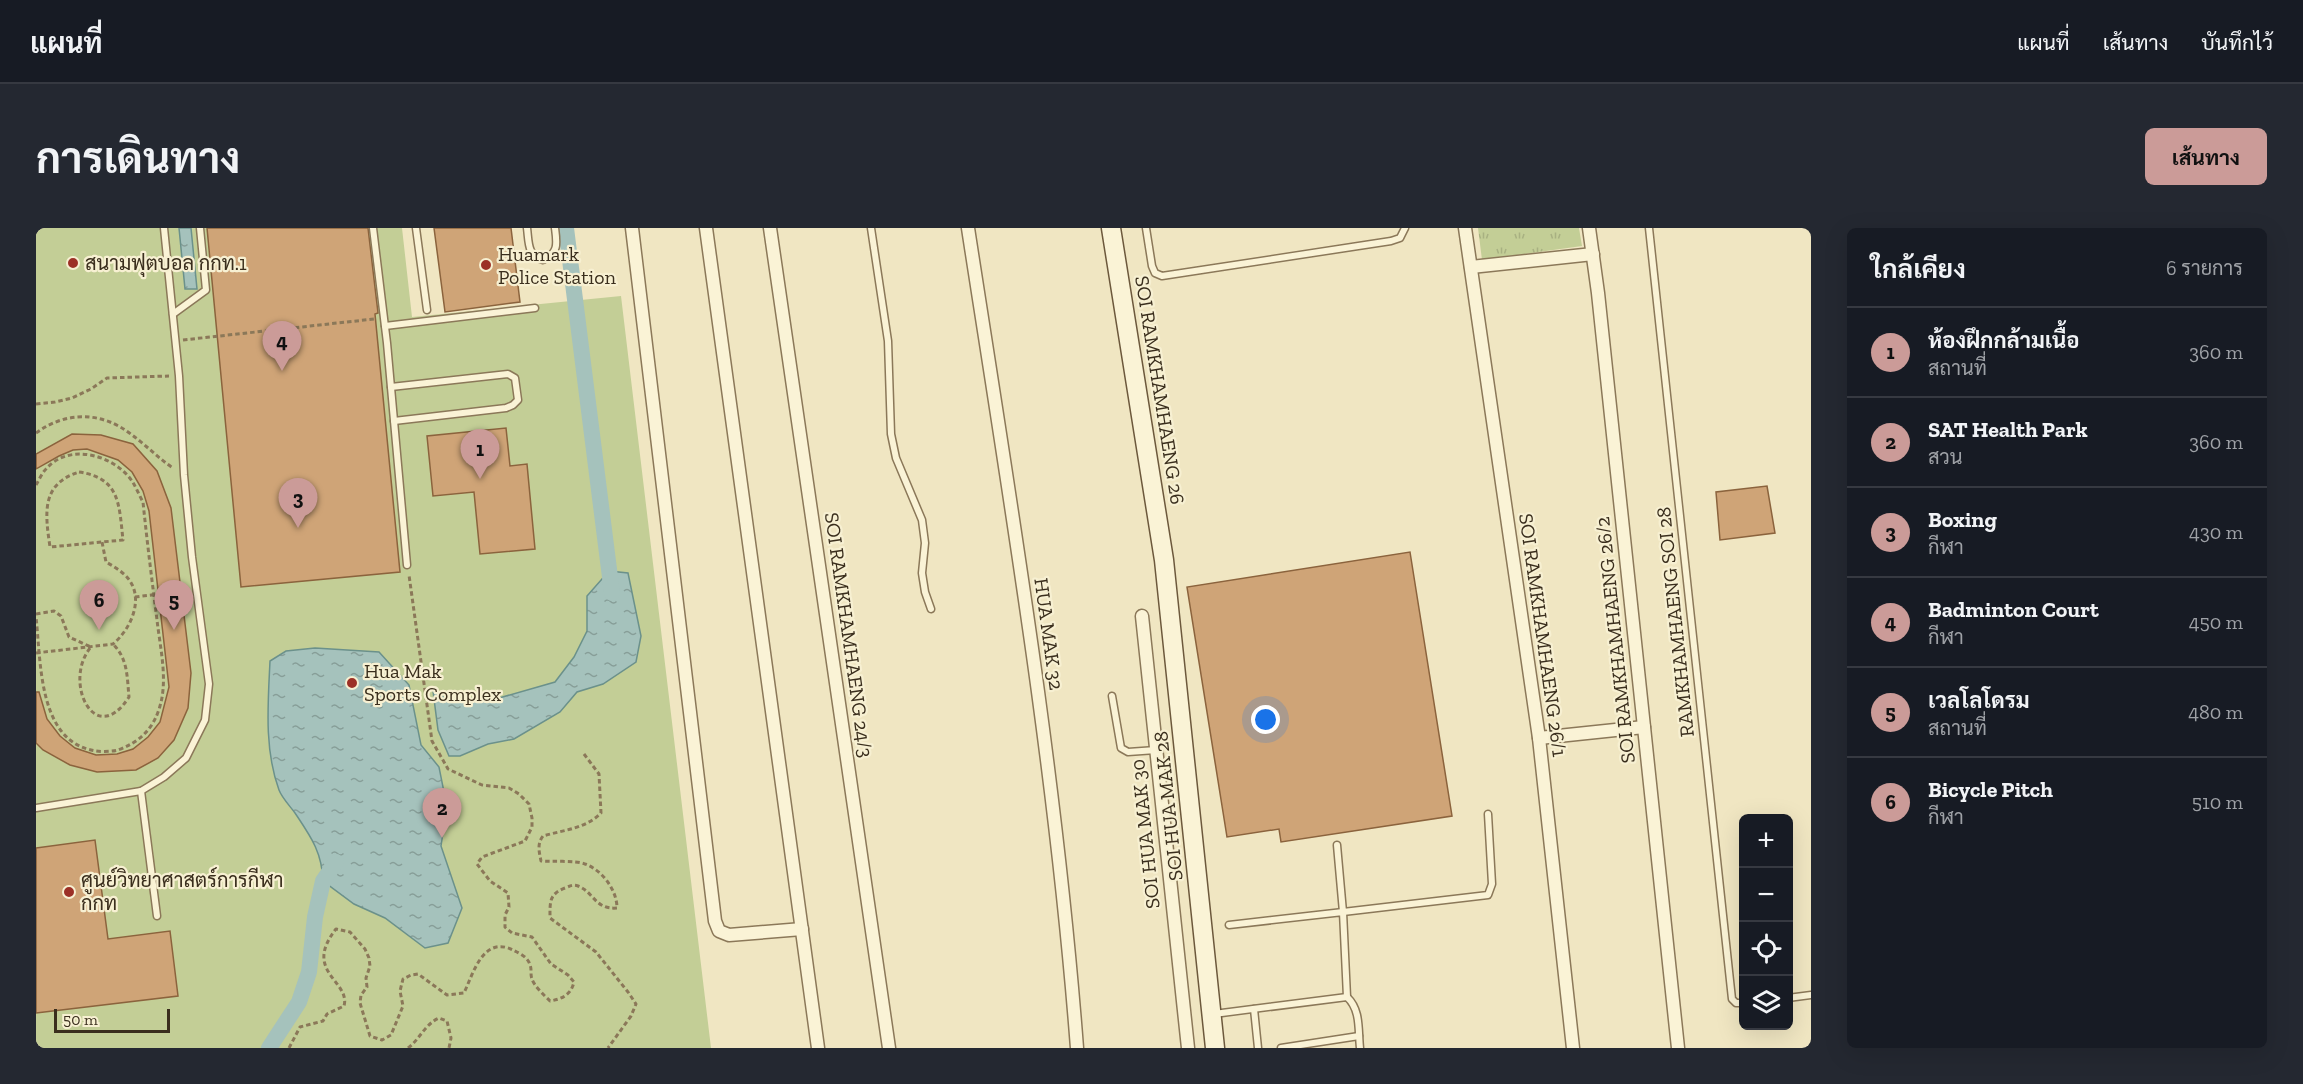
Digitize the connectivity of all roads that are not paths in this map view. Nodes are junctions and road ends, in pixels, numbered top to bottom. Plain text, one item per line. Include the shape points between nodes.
1 (164, 228) edge
2 (200, 228) edge
3 (373, 228) edge
4 (416, 228) edge
5 (527, 228) edge
6 (555, 228) edge
7 (632, 228) edge
8 (706, 228) edge
9 (770, 228) edge
10 (871, 228) edge
11 (968, 228) edge
12 (1111, 228) edge
13 (1146, 228) edge
14 (1405, 228) edge
15 (1465, 228) edge
16 (1589, 228) edge
17 (1649, 228) edge
18 (1593, 254) junction
19 (1471, 267) junction
20 (427, 309) dead end
21 (535, 309) dead end
22 (173, 314) junction
23 (384, 322) junction
24 (391, 387) junction
25 (394, 421) junction
26 (1164, 560) joint
27 (407, 565) road end
28 (931, 609) dead end
29 (1143, 616) dead end
30 (1112, 696) dead end
31 (1644, 727) junction
32 (1539, 738) junction
33 (1156, 750) junction
34 (141, 791) junction
35 (36, 808) edge
36 (1488, 814) dead end
37 (1337, 845) dead end
38 (1343, 912) junction
39 (158, 916) dead end
40 (1229, 925) dead end
41 (802, 929) junction
42 (1811, 995) edge
43 (1347, 997) junction
44 (1793, 997) edge
45 (1739, 1003) edge
46 (1254, 1009) junction
47 (1212, 1014) junction
48 (1359, 1036) junction
49 (818, 1048) edge
50 (889, 1048) edge
51 (1077, 1048) edge
52 (1188, 1048) edge
53 (1215, 1048) edge
54 (1258, 1048) edge
55 (1281, 1048) edge
56 (1360, 1048) edge
57 (1573, 1048) edge
58 (1678, 1048) edge

1 - 22 lane
2 - 22 lane via 206,290
3 - 23 lane
4 - 20 lane
5 - 6 lane via 529,250 543,260 557,248
7 - 41 street via 715,921 719,931 729,935
8 - 41 street
9 - 50 street, SOI RAMKHAMHAENG 24/3
10 - 28 lane via 888,341 891,434 896,458 922,520 922,573
11 - 51 street, HUA MAK 32 via 1037,678
12 - 26 street, SOI RAMKHAMHAENG 26
13 - 14 lane via 1152,266 1162,276 1391,242 1400,238
15 - 19 street, SOI RAMKHAMHAENG 26/1
16 - 18 street, SOI RAMKHAMHAENG 26/2
17 - 45 lane, RAMKHAMHAENG SOI 28 via 1732,999
18 - 19 street
18 - 31 street, SOI RAMKHAMHAENG 26/2
19 - 32 street, SOI RAMKHAMHAENG 26/1
21 - 23 lane
22 - 34 lane via 184,475 209,684 205,720 186,758
23 - 24 lane
24 - 25 lane
24 - 25 lane via 508,374 518,384 518,400 506,408
25 - 27 lane
26 - 47 street, SOI HUA MAK 28
29 - 33 street, SOI HUA MAK 30
30 - 33 lane via 1121,748 1128,752
31 - 32 street
31 - 58 street, SOI RAMKHAMHAENG 26/2
32 - 57 street, SOI RAMKHAMHAENG 26/1
33 - 52 street, SOI HUA MAK 30
34 - 35 lane
34 - 39 lane
36 - 38 lane via 1492,884 1488,895
37 - 38 lane
38 - 40 lane
38 - 43 lane
41 - 49 street
42 - 44 lane
43 - 46 lane
43 - 48 lane via 1357,1013
46 - 47 lane
46 - 54 lane
47 - 53 street, SOI HUA MAK 28
48 - 55 lane
48 - 56 lane

